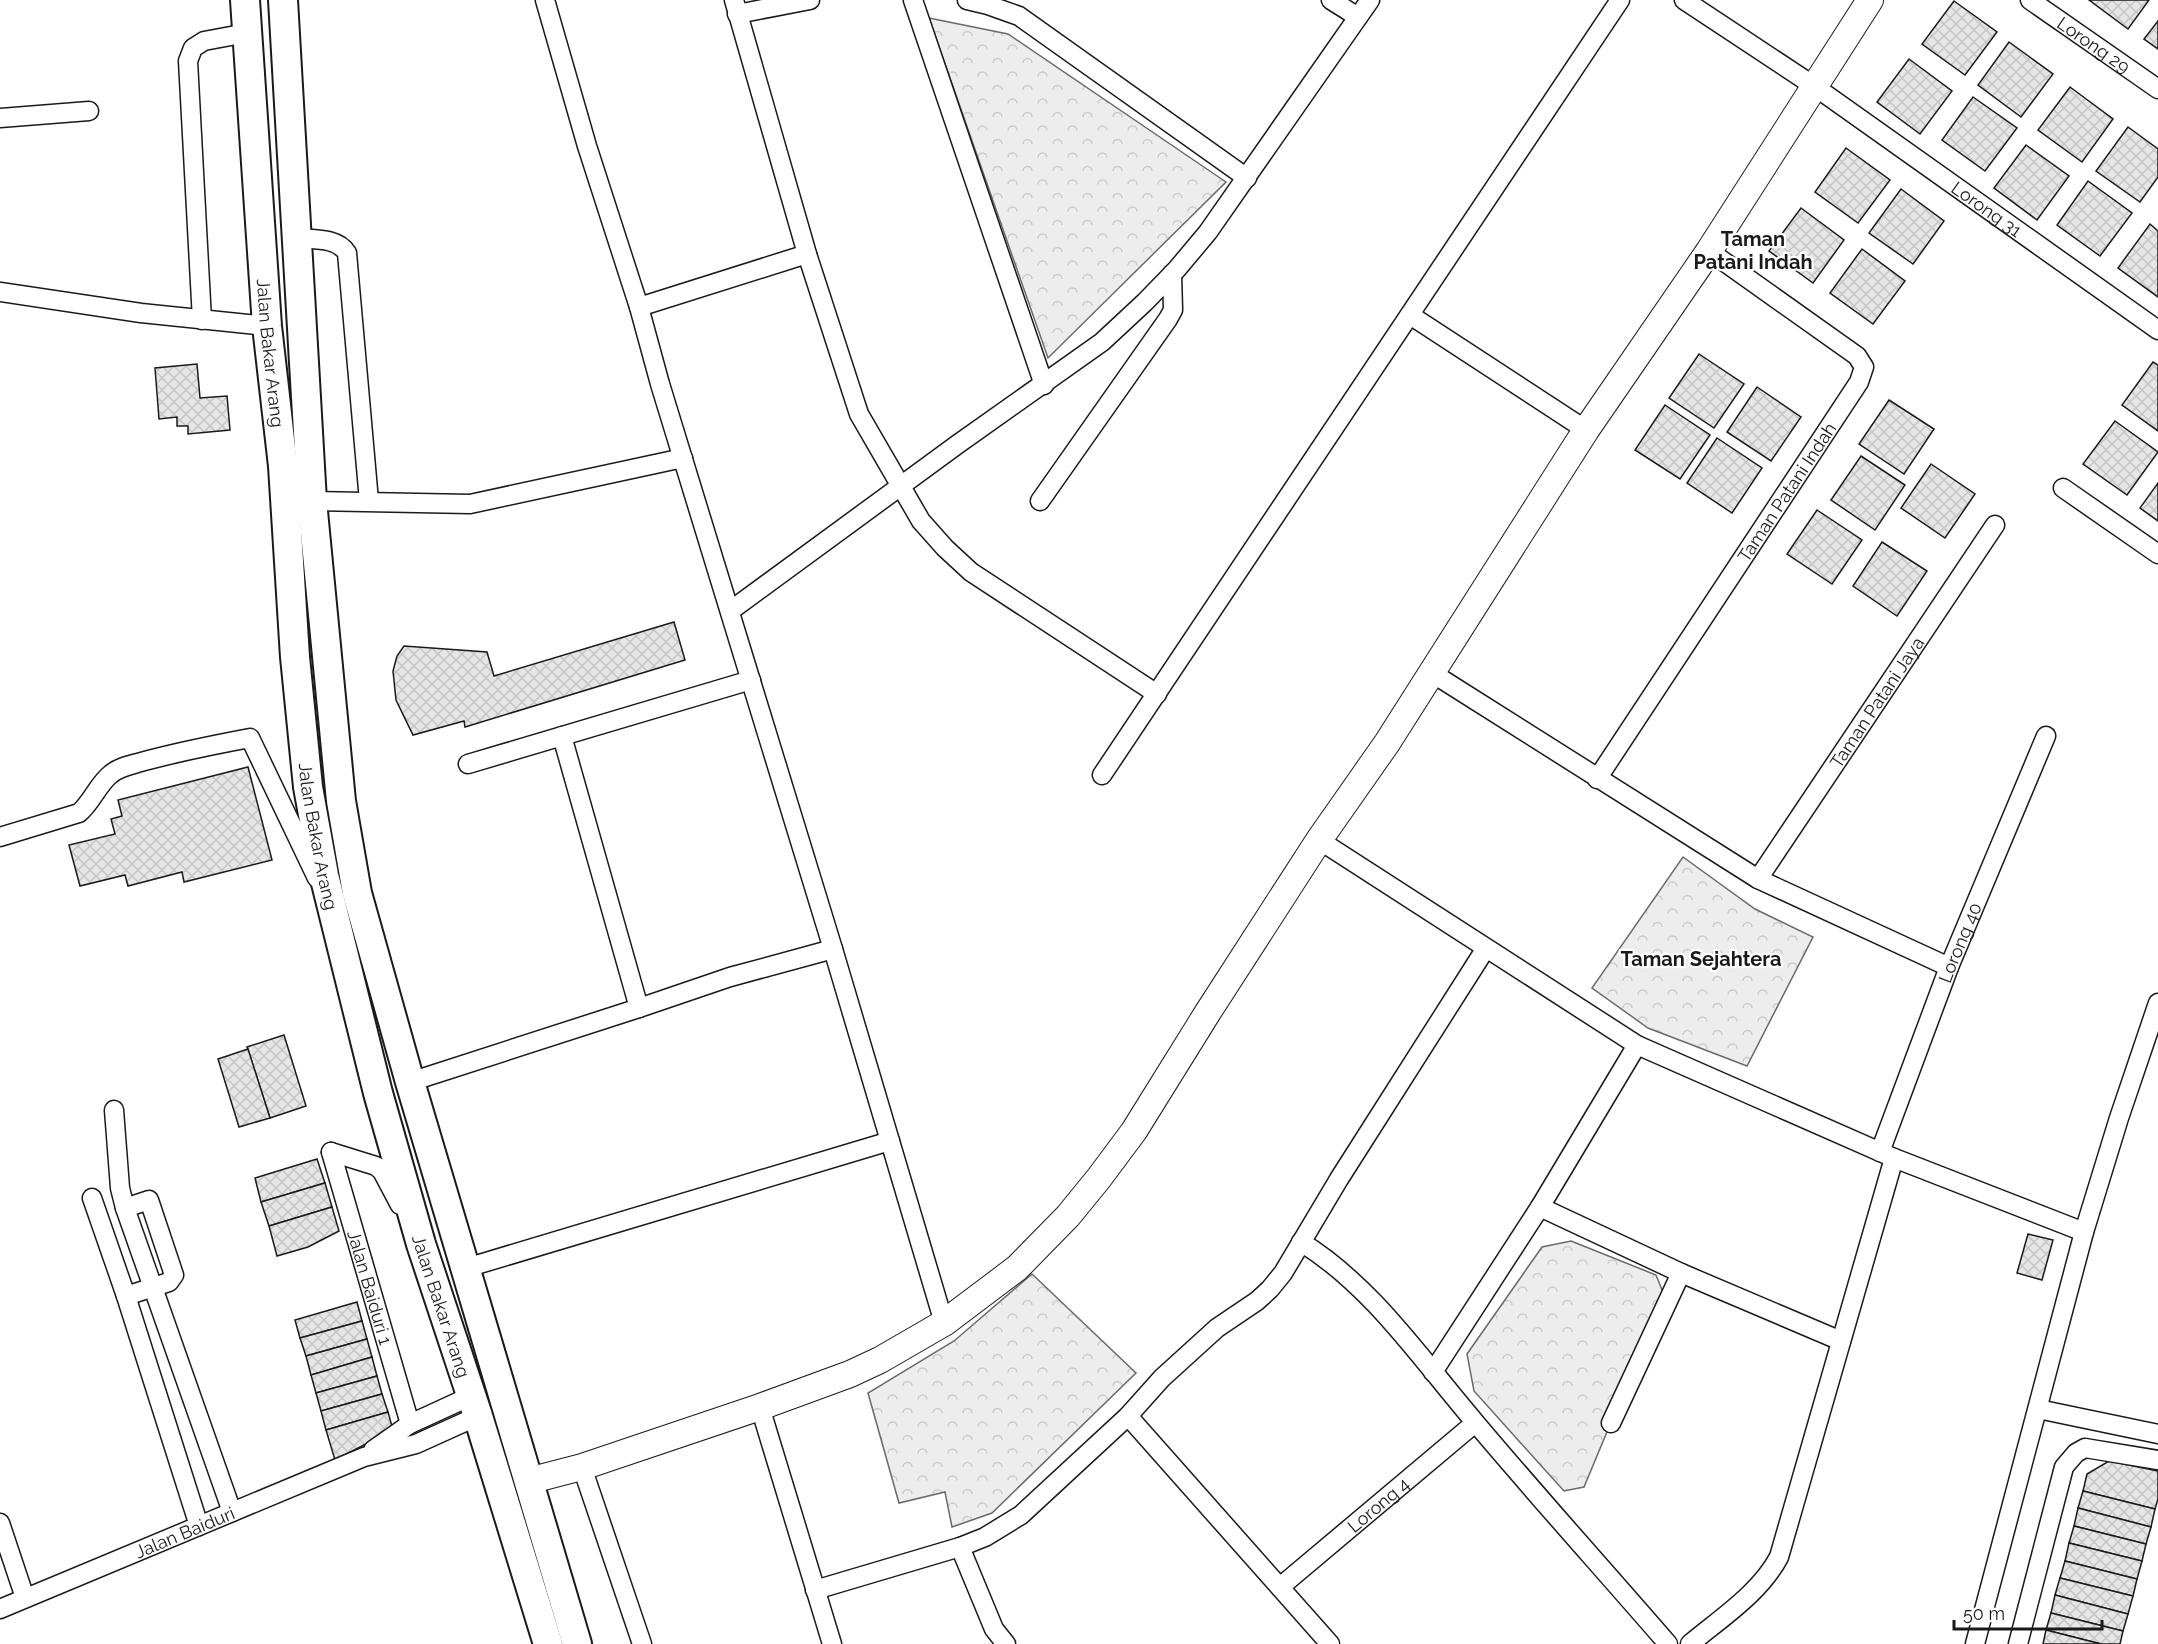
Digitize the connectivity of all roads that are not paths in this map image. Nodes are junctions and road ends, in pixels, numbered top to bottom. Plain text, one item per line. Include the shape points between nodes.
1 (245, 0) edge
2 (283, 0) edge
3 (545, 0) edge
4 (810, 0) edge
5 (914, 0) edge
6 (967, 0) edge
7 (1330, 0) edge
8 (1370, 0) edge
9 (1620, 0) edge
10 (1684, 0) edge
11 (1870, 0) edge
12 (2030, 0) edge
13 (736, 7) edge
14 (1023, 8) edge
15 (1358, 17) junction
16 (246, 33) junction
17 (1814, 86) junction
18 (2158, 89) edge
19 (89, 111) dead end
20 (0, 118) edge
21 (1246, 178) junction
22 (296, 238) junction
23 (1708, 251) junction
24 (807, 254) junction
25 (1172, 274) junction
26 (0, 292) edge
27 (639, 307) junction
28 (1410, 315) junction
29 (202, 320) junction
30 (267, 326) junction
31 (2158, 330) edge
32 (1044, 385) junction
33 (1586, 430) junction
34 (683, 458) junction
35 (900, 488) junction
36 (2063, 488) dead end
37 (312, 501) junction
38 (369, 501) junction
39 (1040, 501) dead end
40 (1995, 525) dead end
41 (2158, 554) edge
42 (729, 610) junction
43 (1432, 673) junction
44 (751, 680) junction
45 (1157, 694) junction
46 (562, 736) junction
47 (2046, 736) dead end
48 (468, 764) dead end
49 (1102, 775) dead end
50 (1598, 779) junction
51 (0, 837) edge
52 (1320, 840) junction
53 (1758, 879) junction
54 (331, 907) junction
55 (1486, 948) junction
56 (833, 949) junction
57 (1949, 967) junction
58 (2158, 1003) edge
59 (639, 1008) junction
60 (1637, 1045) junction
61 (410, 1082) junction
62 (114, 1110) dead end
63 (890, 1141) junction
64 (1887, 1155) junction
65 (92, 1198) dead end
66 (1540, 1207) junction
67 (125, 1208) junction
68 (2084, 1232) junction
69 (1301, 1242) junction
70 (421, 1244) junction
71 (466, 1268) junction
72 (1681, 1272) junction
73 (154, 1289) junction
74 (126, 1296) junction
75 (944, 1323) junction
76 (1841, 1341) junction
77 (1433, 1372) junction
78 (474, 1406) junction
79 (760, 1407) junction
80 (2038, 1408) junction
81 (1128, 1416) junction
82 (1475, 1422) junction
83 (1611, 1423) dead end
84 (410, 1424) junction
85 (2158, 1434) edge
86 (364, 1457) junction
87 (2158, 1460) edge
88 (582, 1467) junction
89 (528, 1481) junction
90 (232, 1512) junction
91 (0, 1523) edge
92 (199, 1526) junction
93 (960, 1547) junction
94 (1280, 1587) junction
95 (816, 1590) junction
96 (25, 1598) junction
97 (2, 1608) edge
98 (548, 1644) edge
99 (577, 1644) edge
100 (642, 1644) edge
101 (832, 1644) edge
102 (1006, 1644) edge
103 (1330, 1644) edge
104 (1668, 1644) edge
105 (1690, 1644) edge
106 (1975, 1644) edge
107 (2018, 1644) edge

1 - 16 main road, Jalan Bakar Arang
2 - 22 main road, Jalan Bakar Arang
3 - 27 street
4 - 13 street
5 - 32 street
6 - 14 street
7 - 15 street
8 - 15 street
9 - 28 street
10 - 17 street, Lorong 31
11 - 17 street
12 - 18 street, Lorong 29
13 - 24 street
14 - 21 street
15 - 21 street
16 - 29 street via 204,40 193,48 188,61
16 - 30 main road, Jalan Bakar Arang
17 - 23 street
17 - 31 street, Lorong 31
19 - 20 street
21 - 25 street
22 - 37 main road, Jalan Bakar Arang
22 - 38 street via 334,242 347,253
23 - 33 street
23 - 50 street, Taman Patani Indah via 1857,356 1864,367 1859,382
24 - 27 street
24 - 35 street via 860,414
25 - 32 street via 1102,342
25 - 39 street via 1173,310 1168,319
26 - 29 street
27 - 34 street
28 - 33 street
28 - 45 street
29 - 30 street
30 - 54 main road, Jalan Bakar Arang via 283,466 308,787
32 - 35 street
33 - 43 street
34 - 38 street via 470,504
34 - 42 street
35 - 42 street
35 - 45 street via 921,521 971,572
36 - 41 street
37 - 38 street
37 - 61 main road, Jalan Bakar Arang via 343,812 357,893
40 - 53 street, Taman Patani Jaya
42 - 44 street
43 - 50 street
43 - 52 street
44 - 46 street
44 - 56 street
45 - 49 street
46 - 48 street
46 - 59 street
47 - 57 street, Lorong 40
50 - 53 street
51 - 54 street via 79,813 112,772 189,749 250,738
52 - 55 street
52 - 75 street via 1134,1131 1099,1178 1017,1268
53 - 57 street
54 - 70 main road, Jalan Bakar Arang
55 - 60 street
55 - 69 street
56 - 59 street via 730,977
56 - 63 street
57 - 64 street, Lorong 40
58 - 68 street
59 - 61 street
60 - 64 street
60 - 66 street
61 - 71 main road, Jalan Bakar Arang
62 - 67 street
63 - 71 street
63 - 75 street
64 - 68 street
64 - 76 street, Lorong 40
65 - 74 street
66 - 72 street
66 - 77 street
67 - 73 street
67 - 73 street via 149,1200 174,1275 170,1282
68 - 80 street
69 - 77 street via 1348,1275
69 - 81 street via 1270,1289 1162,1378
70 - 78 main road, Jalan Bakar Arang
70 - 84 street, Jalan Baiduri 1 via 382,1171 368,1162 331,1152
71 - 89 main road, Jalan Bakar Arang
72 - 76 street
72 - 83 street
73 - 74 street
73 - 90 street
74 - 92 street
75 - 79 street via 880,1360
76 - 105 street, Lorong 40 via 1779,1557 1757,1587
77 - 82 street
78 - 84 street, Jalan Baiduri
78 - 86 street, Jalan Baiduri via 416,1444
78 - 98 main road, Jalan Bakar Arang
79 - 88 street
79 - 95 street
80 - 85 street
80 - 106 street
81 - 93 street via 1021,1515
81 - 94 street
82 - 94 street, Lorong 4
82 - 104 street
84 - 86 street, Jalan Baiduri
86 - 90 street, Jalan Baiduri
87 - 107 street via 2085,1448 2070,1459 2064,1467
88 - 89 street
88 - 100 street
89 - 99 main road, Jalan Bakar Arang
90 - 92 street, Jalan Baiduri
91 - 96 street
92 - 96 street, Jalan Baiduri
93 - 95 street
93 - 102 street via 994,1629
94 - 103 street
95 - 101 street
96 - 97 street, Jalan Baiduri

